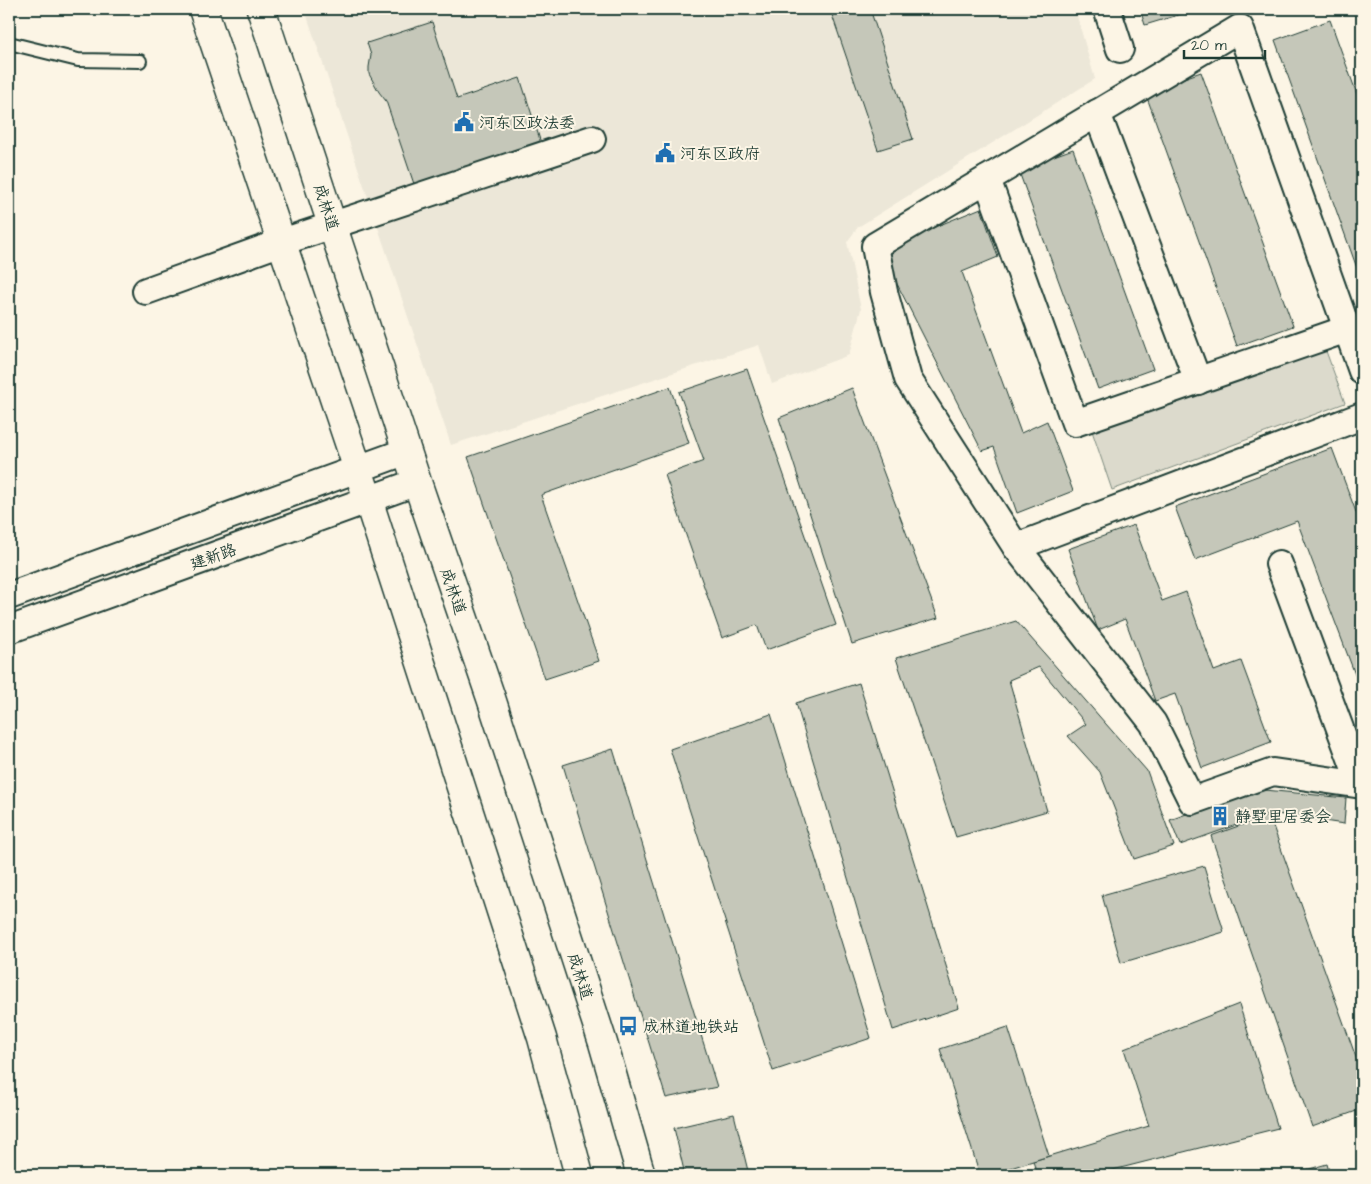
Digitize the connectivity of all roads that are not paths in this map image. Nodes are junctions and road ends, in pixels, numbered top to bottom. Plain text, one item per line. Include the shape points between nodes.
1 (204, 9) edge
2 (261, 9) edge
3 (1107, 9) edge
4 (9, 43) edge
5 (1120, 50) dead end
6 (140, 61) dead end
7 (1097, 113) junction
8 (592, 139) dead end
9 (986, 179) junction
10 (333, 224) junction
11 (282, 242) junction
12 (146, 291) dead end
13 (1347, 329) junction
14 (1362, 371) edge
15 (1198, 381) junction
16 (1362, 416) edge
17 (408, 451) junction
18 (358, 470) junction
19 (417, 482) junction
20 (368, 499) junction
21 (1016, 547) junction
22 (1279, 564) dead end
23 (9, 596) edge
24 (9, 630) edge
25 (1361, 785) edge
26 (579, 1175) edge
27 (641, 1175) edge

1 - 11 main road
2 - 10 main road, 成林道
3 - 5 street
4 - 6 lane via 78,60
7 - 9 street
7 - 13 street via 1240,28
7 - 15 street
8 - 10 street
9 - 15 street via 1075,423
9 - 21 street via 875,246 908,379
10 - 11 street
10 - 17 main road, 成林道
11 - 12 street
11 - 18 main road
13 - 14 street
13 - 15 street
16 - 21 street
17 - 18 street, 建新路
17 - 19 main road, 成林道
18 - 20 main road
18 - 23 street, 建新路
19 - 20 street, 建新路
19 - 27 main road, 成林道 via 603,1043
20 - 24 street, 建新路
20 - 26 main road via 542,1038
21 - 25 street via 1153,723 1192,801 1273,772
22 - 25 street

